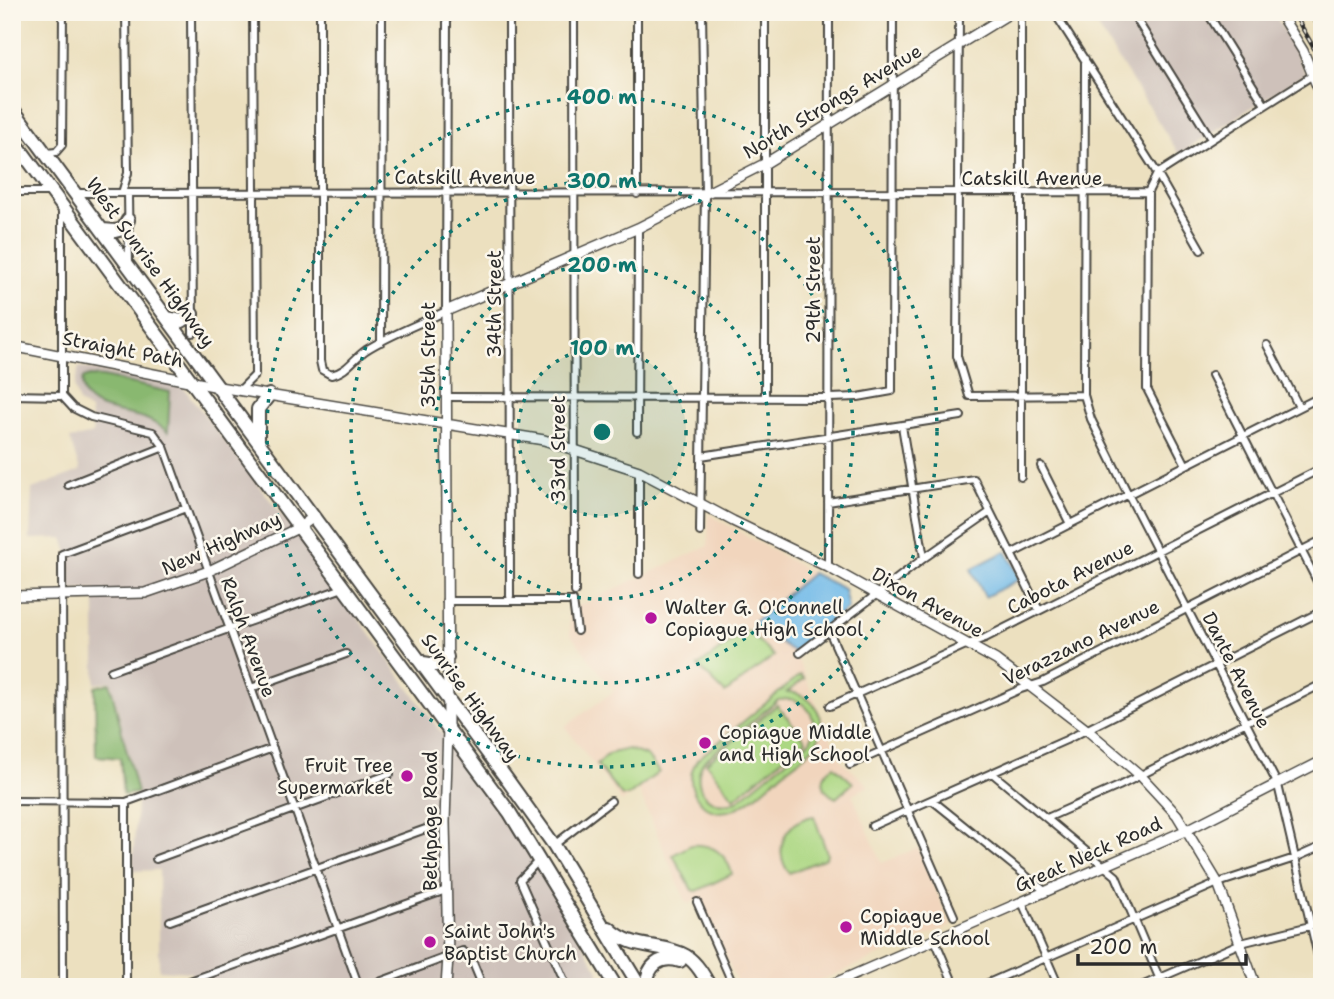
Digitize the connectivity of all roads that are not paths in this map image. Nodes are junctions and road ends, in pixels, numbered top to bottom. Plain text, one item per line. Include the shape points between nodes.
1 (63, 12) edge
2 (126, 12) edge
3 (191, 12) edge
4 (253, 12) edge
5 (320, 12) edge
6 (382, 12) edge
7 (447, 12) edge
8 (509, 12) edge
9 (574, 12) edge
10 (637, 12) edge
11 (702, 12) edge
12 (765, 12) edge
13 (829, 12) edge
14 (893, 12) edge
15 (959, 12) edge
16 (1012, 12) edge
17 (1021, 12) edge
18 (1054, 12) edge
19 (1132, 12) edge
20 (1207, 12) edge
21 (1279, 12) edge
22 (1314, 12) edge
23 (1322, 25) edge
24 (960, 43) junction
25 (1085, 59) junction
26 (1314, 74) junction
27 (894, 85) junction
28 (1322, 97) edge
29 (1265, 105) junction
30 (12, 108) edge
31 (829, 123) junction
32 (12, 136) edge
33 (1211, 139) junction
34 (47, 153) junction
35 (766, 163) junction
36 (1157, 174) junction
37 (12, 192) edge
38 (52, 192) junction
39 (192, 192) junction
40 (1148, 192) junction
41 (76, 193) junction
42 (125, 193) junction
43 (254, 193) junction
44 (320, 193) junction
45 (380, 193) junction
46 (446, 193) junction
47 (510, 193) junction
48 (574, 193) junction
49 (637, 194) junction
50 (705, 194) junction
51 (766, 194) junction
52 (829, 194) junction
53 (893, 194) junction
54 (957, 194) junction
55 (1021, 194) junction
56 (1084, 194) junction
57 (62, 205) junction
58 (128, 220) junction
59 (638, 228) junction
60 (103, 230) junction
61 (1201, 250) dead end
62 (574, 257) junction
63 (129, 265) junction
64 (510, 284) junction
65 (446, 312) junction
66 (192, 314) junction
67 (168, 318) junction
68 (193, 333) dead end
69 (381, 342) junction
70 (1267, 345) dead end
71 (12, 346) edge
72 (62, 356) junction
73 (1212, 375) dead end
74 (190, 380) junction
75 (219, 387) junction
76 (240, 390) junction
77 (269, 395) junction
78 (1021, 395) junction
79 (1084, 395) junction
80 (12, 396) edge
81 (62, 396) junction
82 (1322, 396) edge
83 (446, 397) junction
84 (510, 397) junction
85 (574, 397) junction
86 (638, 397) junction
87 (701, 397) junction
88 (765, 398) junction
89 (829, 398) junction
90 (1299, 407) junction
91 (961, 416) dead end
92 (446, 425) junction
93 (902, 426) junction
94 (637, 432) dead end
95 (510, 435) junction
96 (1243, 436) junction
97 (828, 437) junction
98 (258, 440) junction
99 (164, 447) junction
100 (573, 449) junction
101 (243, 451) joint
102 (701, 456) junction
103 (1185, 465) junction
104 (1041, 466) dead end
105 (1322, 468) edge
106 (639, 471) junction
107 (1021, 477) dead end
108 (68, 485) dead end
109 (913, 488) junction
110 (1128, 494) junction
111 (1272, 494) junction
112 (828, 502) junction
113 (701, 503) junction
114 (186, 509) junction
115 (989, 512) junction
116 (315, 516) junction
117 (1070, 524) junction
118 (300, 527) junction
119 (700, 532) dead end
120 (1322, 540) edge
121 (1158, 550) junction
122 (1302, 551) junction
123 (1012, 554) junction
124 (924, 558) junction
125 (828, 567) junction
126 (209, 571) junction
127 (639, 574) dead end
128 (344, 588) junction
129 (1322, 591) edge
130 (575, 592) dead end
131 (877, 593) junction
132 (12, 596) edge
133 (62, 596) junction
134 (510, 596) dead end
135 (446, 601) junction
136 (1188, 608) junction
137 (1039, 610) junction
138 (1322, 611) edge
139 (230, 629) junction
140 (577, 631) dead end
141 (829, 631) junction
142 (968, 644) junction
143 (800, 653) dead end
144 (346, 654) dead end
145 (447, 657) junction
146 (423, 663) junction
147 (1215, 663) junction
148 (111, 671) dead end
149 (1322, 684) edge
150 (1031, 685) junction
151 (251, 688) junction
152 (856, 694) junction
153 (447, 697) junction
154 (830, 706) dead end
155 (1245, 721) junction
156 (448, 728) junction
157 (1087, 730) junction
158 (273, 748) junction
159 (881, 750) junction
160 (1322, 761) edge
161 (850, 765) dead end
162 (992, 773) junction
163 (390, 774) dead end
164 (1140, 775) junction
165 (1278, 785) junction
166 (932, 800) junction
167 (12, 801) edge
168 (611, 801) dead end
169 (62, 802) junction
170 (126, 802) junction
171 (294, 809) junction
172 (907, 810) junction
173 (1047, 818) junction
174 (446, 822) junction
175 (872, 825) dead end
176 (1187, 830) junction
177 (554, 845) junction
178 (1322, 846) edge
179 (1295, 858) junction
180 (156, 859) dead end
181 (540, 859) junction
182 (1106, 867) junction
183 (316, 869) junction
184 (1218, 883) junction
185 (446, 890) junction
186 (1046, 892) junction
187 (697, 902) dead end
188 (1022, 902) junction
189 (954, 916) dead end
190 (599, 919) junction
191 (1134, 920) junction
192 (170, 921) dead end
193 (1322, 923) edge
194 (1311, 925) junction
195 (337, 929) junction
196 (935, 940) junction
197 (1241, 943) junction
198 (448, 957) junction
199 (1046, 958) junction
200 (600, 960) junction
201 (1322, 973) edge
202 (1159, 978) junction
203 (190, 984) edge
204 (63, 987) edge
205 (126, 987) edge
206 (359, 987) edge
207 (366, 987) edge
208 (446, 987) edge
209 (483, 987) edge
210 (567, 987) edge
211 (603, 987) edge
212 (616, 987) edge
213 (640, 987) edge
214 (647, 987) edge
215 (702, 987) edge
216 (709, 987) edge
217 (734, 987) edge
218 (827, 987) edge
219 (955, 987) edge
220 (979, 987) edge
221 (1059, 987) edge
222 (1139, 987) edge
223 (1163, 987) edge
224 (1256, 987) edge

1 - 34 street via 62,145
2 - 42 street
3 - 39 street
4 - 43 street
5 - 44 street
6 - 45 street
7 - 46 street, 35th Street
8 - 47 street, 34th Street
9 - 48 street, 33rd Street
10 - 49 street
11 - 50 street
12 - 35 street
13 - 31 street, 29th Street
14 - 27 street
15 - 24 street
16 - 24 main road, North Strongs Avenue
17 - 55 street
18 - 25 street
19 - 33 street
20 - 29 street
21 - 26 main road
22 - 23 main road
24 - 27 main road, North Strongs Avenue
24 - 54 street
25 - 36 street
25 - 56 street, Dante Avenue
26 - 28 main road
26 - 29 street
27 - 31 main road, North Strongs Avenue
27 - 53 street
29 - 33 street
30 - 34 highway, West Sunrise Highway
31 - 35 main road, North Strongs Avenue
31 - 52 street, 29th Street
32 - 38 highway, West Sunrise Highway
32 - 41 highway via 61,190
33 - 36 street
34 - 41 highway, West Sunrise Highway
35 - 50 main road, North Strongs Avenue
35 - 51 street
36 - 40 street
36 - 61 street
37 - 38 street
38 - 57 highway, West Sunrise Highway
39 - 42 street, Catskill Avenue
39 - 43 street, Catskill Avenue
39 - 66 street
40 - 56 street, Catskill Avenue
40 - 103 street via 1147,388
41 - 42 street, Catskill Avenue
41 - 60 highway, West Sunrise Highway
42 - 58 street
43 - 44 street, Catskill Avenue
43 - 76 street via 255,375
44 - 45 street, Catskill Avenue
44 - 69 street via 322,370 326,374 345,370
45 - 46 street, Catskill Avenue
45 - 69 street
46 - 47 street, Catskill Avenue
46 - 65 street, 35th Street
47 - 48 street, Catskill Avenue
47 - 64 street, 34th Street
48 - 49 street, Catskill Avenue
48 - 62 street, 33rd Street
49 - 50 street, Catskill Avenue
50 - 51 street, Catskill Avenue
50 - 59 main road, North Strongs Avenue
50 - 87 street
51 - 52 street, Catskill Avenue
51 - 88 street
52 - 53 street, Catskill Avenue
52 - 89 street, 29th Street
53 - 54 street, Catskill Avenue
53 - 89 street via 892,391
54 - 55 street, Catskill Avenue
54 - 78 street via 957,356 969,396
55 - 56 street, Catskill Avenue
55 - 78 street
56 - 79 street, Dante Avenue
57 - 72 street
57 - 74 highway, West Sunrise Highway
58 - 60 highway via 123,229
58 - 63 street
59 - 62 main road, North Strongs Avenue
59 - 86 street
60 - 63 highway, West Sunrise Highway
62 - 64 main road, North Strongs Avenue
62 - 85 street, 33rd Street
63 - 67 highway, West Sunrise Highway
64 - 65 main road, North Strongs Avenue
64 - 84 street, 34th Street
65 - 69 street
65 - 83 main road, 35th Street
66 - 67 highway via 182,321
66 - 68 street
67 - 75 highway, West Sunrise Highway
70 - 90 street
71 - 72 main road, Straight Path
72 - 74 main road, Straight Path
72 - 81 street
73 - 96 street
74 - 75 main road, Straight Path
74 - 101 highway, West Sunrise Highway
75 - 76 main road, Straight Path
75 - 98 highway, West Sunrise Highway
76 - 77 main road, Straight Path
77 - 92 main road
77 - 98 highway via 258,409
78 - 79 street
78 - 107 street
79 - 110 street, Dante Avenue
80 - 81 street
81 - 99 street via 91,417 152,432
82 - 90 street
83 - 84 street
83 - 92 main road, 35th Street
84 - 85 street
84 - 95 street, 34th Street
85 - 86 street
85 - 100 street, 33rd Street
86 - 87 street
86 - 94 street
87 - 88 street
87 - 102 street
88 - 89 street
89 - 97 street, 29th Street
90 - 96 street
91 - 93 street
92 - 95 main road, Dixon Avenue
92 - 135 main road, 35th Street
93 - 97 street
93 - 109 street
95 - 100 main road, Dixon Avenue
95 - 134 street, 34th Street
96 - 103 street
96 - 111 street
97 - 102 street
97 - 112 street, 29th Street
98 - 116 highway, Sunrise Highway
99 - 108 street
99 - 114 street, Ralph Avenue
100 - 106 main road, Dixon Avenue
100 - 130 street, 33rd Street
101 - 118 highway, Sunrise Highway
102 - 113 street
103 - 110 street
104 - 117 street
105 - 111 street, Cabota Avenue
106 - 113 main road, Dixon Avenue
106 - 127 street
109 - 112 street
109 - 115 street via 974,479
109 - 124 street
110 - 117 street
110 - 121 street, Dante Avenue
111 - 121 street, Cabota Avenue
111 - 122 street
112 - 125 street, 29th Street
113 - 119 street
113 - 125 main road, Dixon Avenue
114 - 126 street, Ralph Avenue
114 - 133 street via 62,554
115 - 123 street
115 - 124 street
116 - 118 main road, New Highway
116 - 146 highway, Sunrise Highway
117 - 123 street
118 - 126 main road, New Highway
118 - 128 highway, Sunrise Highway
120 - 122 street, Verazzano Avenue
121 - 136 street, Dante Avenue
121 - 137 street, Cabota Avenue
122 - 129 street
122 - 136 street, Verazzano Avenue
123 - 137 street
124 - 131 street
125 - 131 main road, Dixon Avenue
126 - 133 main road, New Highway via 145,593
126 - 139 street, Ralph Avenue
128 - 139 street
128 - 156 highway, Sunrise Highway
131 - 141 street
131 - 142 main road, Dixon Avenue
132 - 133 main road, New Highway
133 - 169 street
135 - 140 street via 573,601
135 - 145 main road, 35th Street
136 - 147 street, Dante Avenue
136 - 150 street, Verazzano Avenue
137 - 142 street, Cabota Avenue
138 - 147 street
139 - 148 street
139 - 151 street, Ralph Avenue
141 - 143 street
141 - 152 street
142 - 150 main road, Dixon Avenue
142 - 152 street, Cabota Avenue
144 - 151 street
145 - 146 highway via 436,665
145 - 153 main road, 35th Street
146 - 153 highway, Sunrise Highway
147 - 155 street, Dante Avenue
147 - 157 street
149 - 155 street
150 - 157 main road, Dixon Avenue
150 - 159 street, Verazzano Avenue
151 - 158 street, Ralph Avenue
152 - 154 street, Cabota Avenue
152 - 159 street
153 - 156 main road, Bethpage Road
153 - 177 highway, Sunrise Highway
155 - 164 street
155 - 165 street, Dante Avenue
156 - 174 main road, Bethpage Road
156 - 181 highway, Sunrise Highway
157 - 162 street
157 - 164 main road, Dixon Avenue
158 - 170 street
158 - 171 street, Ralph Avenue
159 - 161 street, Verazzano Avenue
159 - 172 street
160 - 165 main road, Great Neck Road
162 - 166 street
162 - 173 street
163 - 171 street
164 - 173 street
164 - 176 main road, Dixon Avenue
165 - 176 main road, Great Neck Road
165 - 179 street, Dante Avenue
166 - 172 street
166 - 186 street
167 - 169 street
168 - 177 street
169 - 170 street
169 - 204 street
170 - 205 street
171 - 180 street
171 - 183 street, Ralph Avenue
172 - 175 street
172 - 189 street
173 - 182 street
174 - 183 street
174 - 185 main road, Bethpage Road
176 - 182 main road, Great Neck Road
176 - 184 main road, Dixon Avenue
177 - 190 highway, Sunrise Highway
178 - 179 street
179 - 184 street
179 - 194 street, Dante Avenue
181 - 200 highway, Sunrise Highway
181 - 210 street via 520,880
182 - 186 main road, Great Neck Road
182 - 191 street via 1116,876
183 - 192 street
183 - 195 street, Ralph Avenue
184 - 191 street
184 - 197 main road, Dixon Avenue
185 - 195 street
185 - 198 main road, Bethpage Road
186 - 188 main road, Great Neck Road
187 - 217 street
188 - 196 main road, Great Neck Road
188 - 199 street
190 - 213 highway, Sunrise Highway
190 - 216 highway via 632,944 686,956 698,966
191 - 199 street
191 - 202 street
193 - 194 street
194 - 197 street
194 - 201 street, Dante Avenue
195 - 203 street
195 - 206 street, Ralph Avenue
196 - 218 main road, Great Neck Road
196 - 219 street
197 - 202 street
197 - 224 main road, Dixon Avenue
198 - 207 street
198 - 208 main road, Bethpage Road
198 - 209 street via 463,951 471,958
199 - 220 street
199 - 221 street
200 - 211 highway
200 - 212 highway, Sunrise Highway
202 - 222 street
202 - 223 street
214 - 215 highway via 650,969 670,958 692,970

